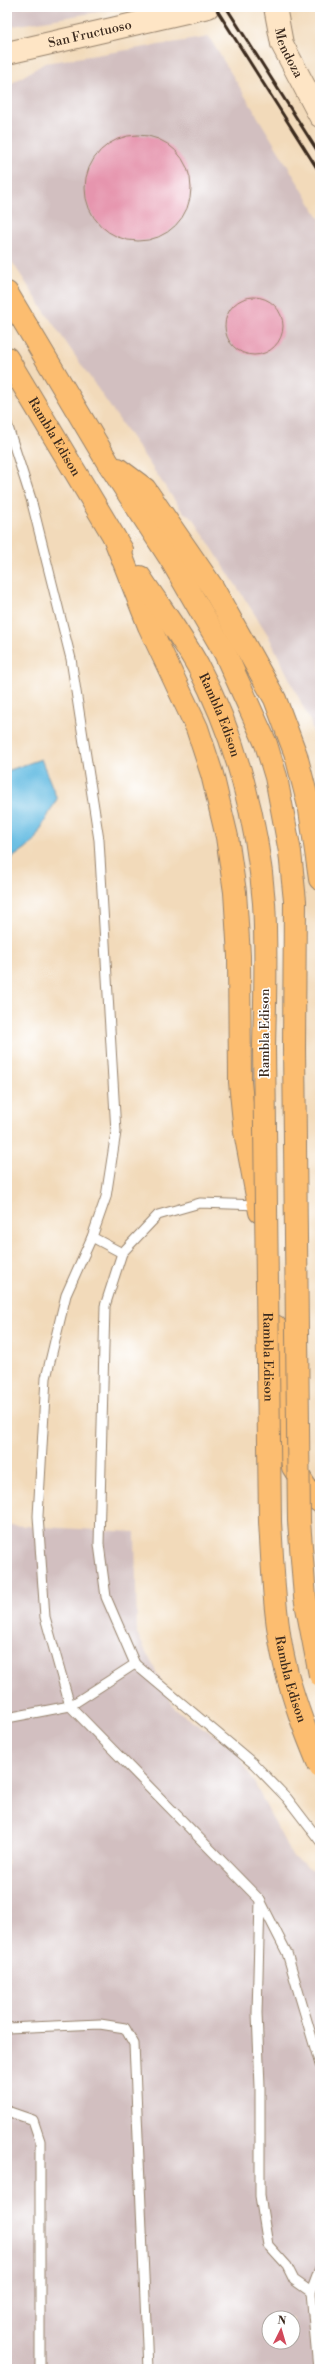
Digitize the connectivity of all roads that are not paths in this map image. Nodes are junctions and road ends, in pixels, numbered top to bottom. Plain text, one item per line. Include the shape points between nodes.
1 (208, 7) edge
2 (275, 7) edge
3 (11, 54) edge
4 (320, 116) edge
5 (7, 293) edge
6 (7, 358) edge
7 (7, 424) edge
8 (108, 461) junction
9 (114, 537) junction
10 (320, 879) edge
11 (259, 1205) junction
12 (92, 1237) junction
13 (122, 1254) junction
14 (320, 1502) edge
15 (135, 1664) junction
16 (320, 1675) edge
17 (70, 1706) junction
18 (7, 1718) edge
19 (320, 1766) edge
20 (320, 1841) edge
21 (260, 1900) junction
22 (7, 2028) edge
23 (320, 2065) edge
24 (7, 2111) edge
25 (320, 2268) edge
26 (312, 2292) junction
27 (40, 2369) edge
28 (148, 2369) edge
29 (318, 2369) edge

1 - 3 street, San Fructuoso
2 - 4 street, Mendoza via 282,44
5 - 8 main road
6 - 9 main road, Rambla Edison
7 - 12 lane via 31,499 71,659 99,840 116,1132 106,1197
8 - 10 main road via 145,489 213,588 275,699 296,755 310,810
8 - 16 main road, bridge via 170,558 225,653 266,744 276,777 289,846 295,901 299,1521 304,1597
9 - 11 main road via 149,626 197,728 212,774 227,837 235,892 239,956 240,1082 244,1132
9 - 19 main road, Rambla Edison, bridge via 198,666 219,712 243,785 257,850 264,903 270,1522 275,1597 285,1664 302,1722
11 - 13 lane via 200,1203 158,1215
11 - 14 main road via 293,1467 310,1494
12 - 13 lane
12 - 17 lane via 66,1295 46,1378 38,1516 45,1617
13 - 15 lane via 105,1306 99,1544 106,1597
15 - 17 lane
15 - 20 lane via 254,1764 287,1798
17 - 18 lane
17 - 21 lane
21 - 23 lane via 287,1953
21 - 26 lane via 257,2013 260,2196 268,2245 287,2266 294,2280
22 - 28 lane via 100,2024 125,2028 134,2044
24 - 27 lane via 33,2120 40,2141
25 - 26 lane
26 - 29 lane

